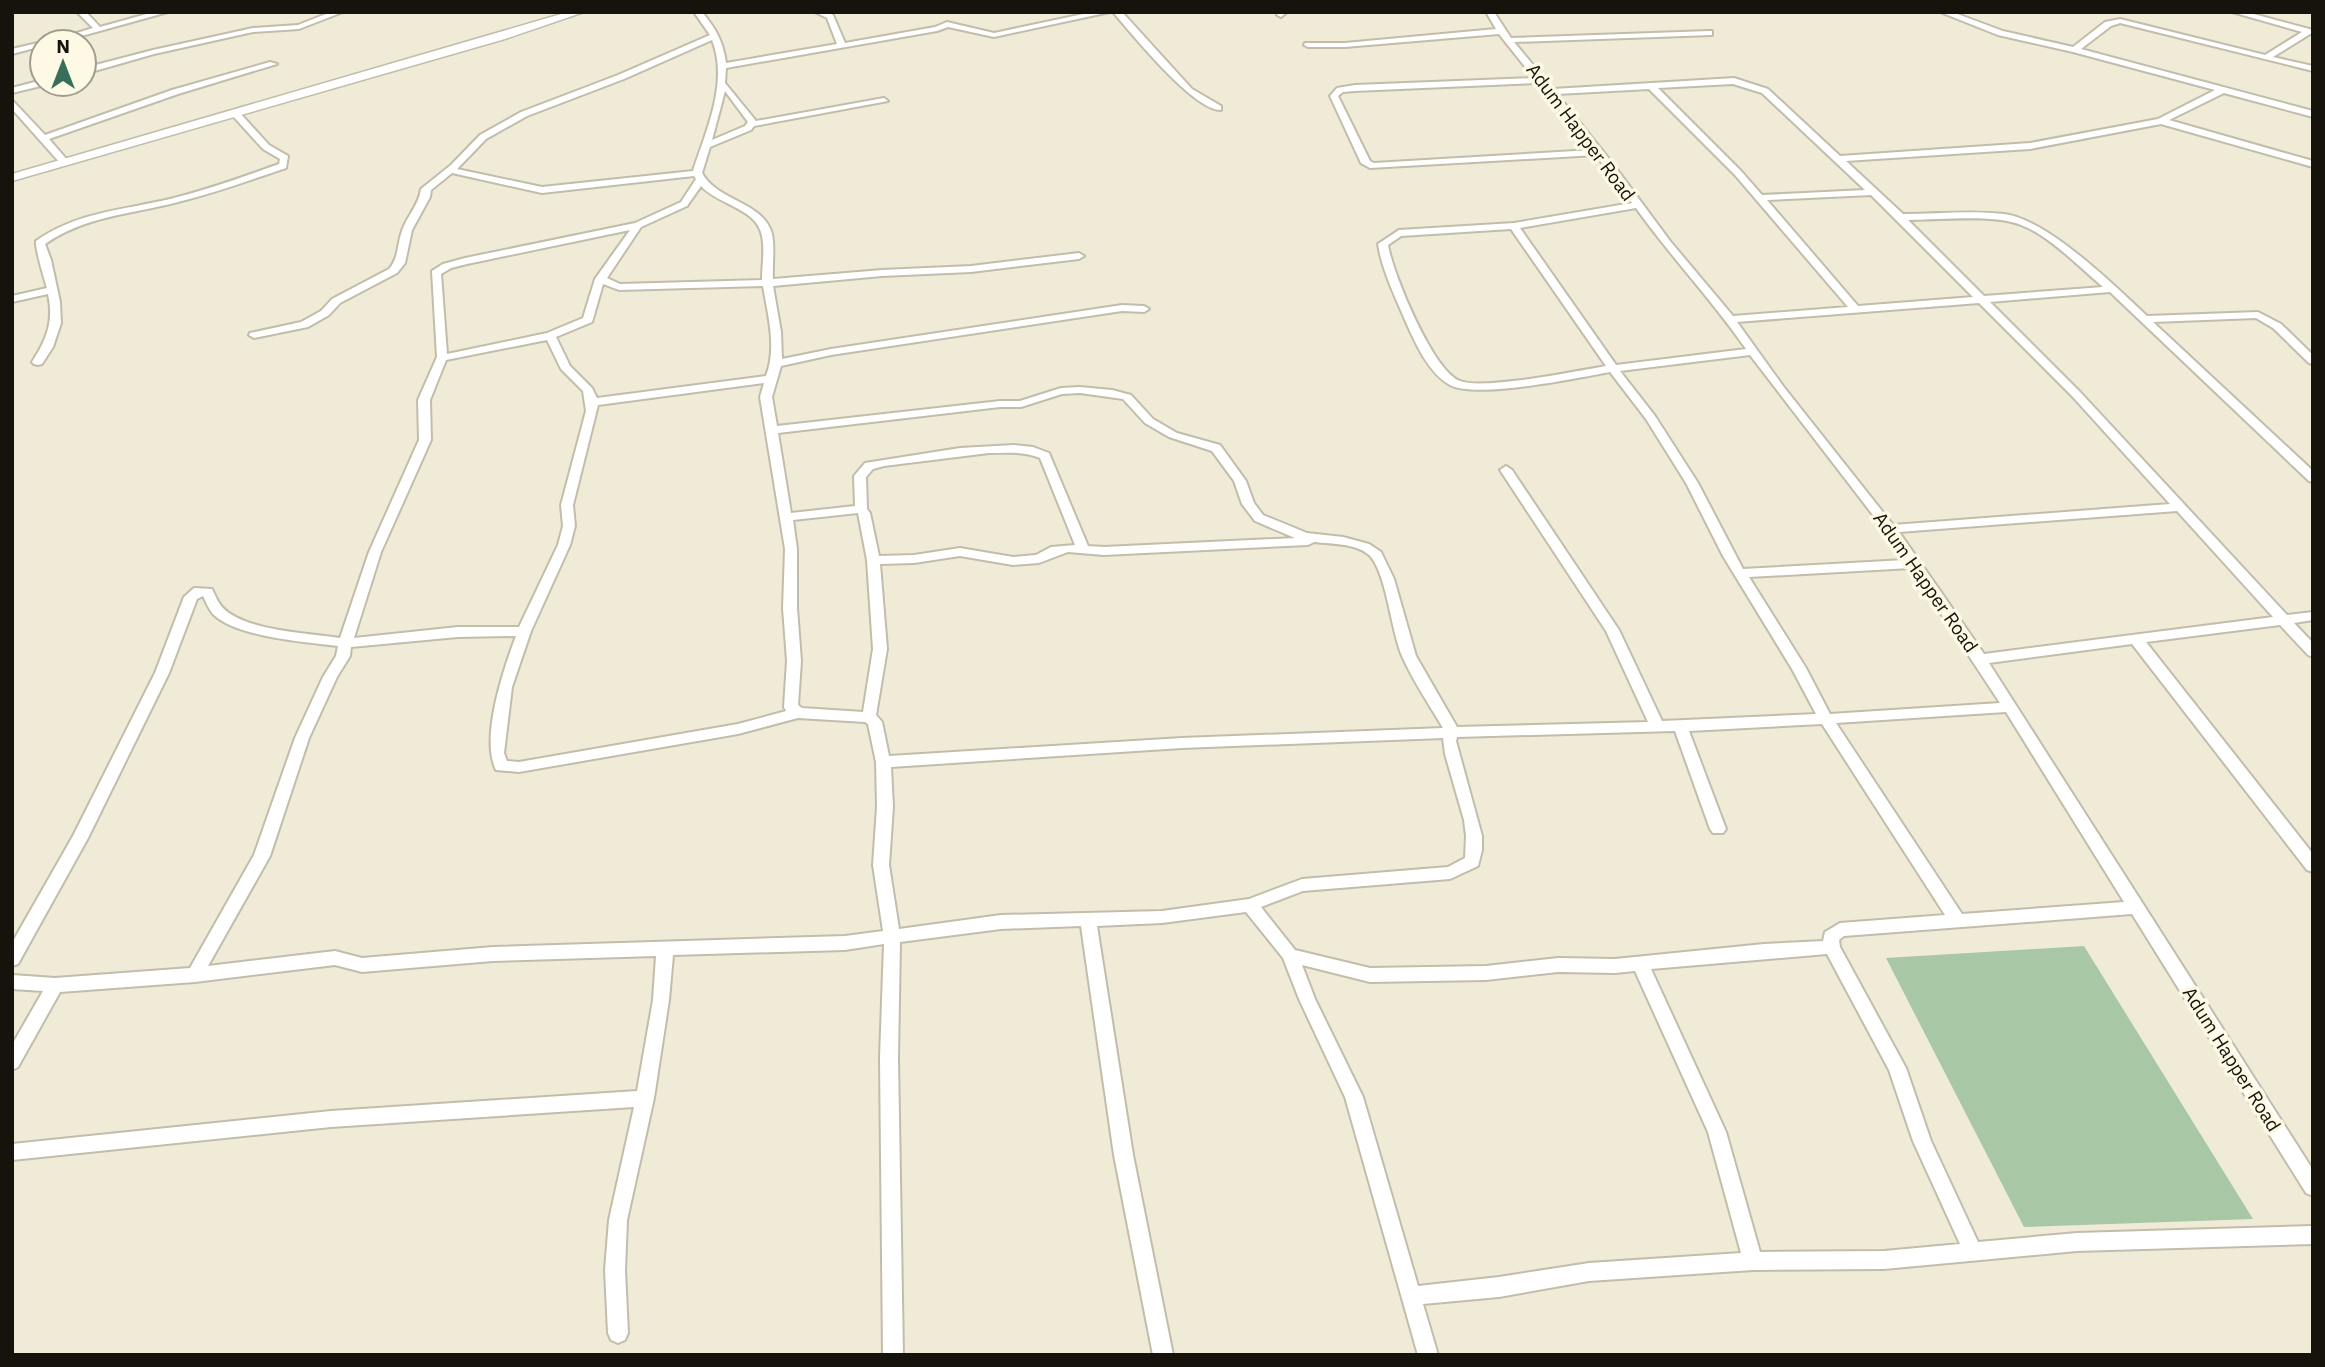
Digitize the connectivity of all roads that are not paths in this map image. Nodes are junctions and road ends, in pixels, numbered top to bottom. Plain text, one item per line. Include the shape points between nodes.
1 (81, 12) edge
2 (164, 12) edge
3 (339, 12) edge
4 (560, 12) edge
5 (579, 12) edge
6 (698, 12) edge
7 (819, 12) edge
8 (942, 12) edge
9 (1106, 12) edge
10 (1117, 12) edge
11 (1490, 12) edge
12 (1944, 12) edge
13 (2236, 12) edge
14 (947, 23) junction
15 (99, 30) joint
16 (2311, 31) edge
17 (1709, 33) dead end
18 (1506, 35) junction
19 (716, 36) junction
20 (842, 45) junction
21 (1308, 45) dead end
22 (2075, 50) junction
23 (2267, 57) junction
24 (273, 64) dead end
25 (724, 66) junction
26 (98, 67) edge
27 (2313, 69) edge
28 (1543, 80) junction
29 (721, 84) junction
30 (1651, 86) junction
31 (2222, 89) junction
32 (1552, 92) junction
33 (884, 101) dead end
34 (12, 103) edge
35 (1218, 108) dead end
36 (235, 113) junction
37 (2313, 114) edge
38 (2161, 121) junction
39 (752, 124) junction
40 (44, 138) junction
41 (705, 146) junction
42 (1598, 152) junction
43 (61, 159) junction
44 (1839, 159) junction
45 (2313, 164) edge
46 (12, 170) edge
47 (450, 170) junction
48 (699, 177) junction
49 (12, 178) edge
50 (1875, 192) junction
51 (1758, 198) junction
52 (1637, 205) junction
53 (1900, 217) junction
54 (638, 225) junction
55 (1514, 226) junction
56 (1079, 256) dead end
57 (600, 279) junction
58 (767, 283) junction
59 (2112, 289) junction
60 (51, 290) junction
61 (12, 299) edge
62 (1982, 299) junction
63 (1854, 307) junction
64 (1144, 309) dead end
65 (1730, 318) junction
66 (2145, 319) junction
67 (254, 335) dead end
68 (550, 336) junction
69 (1752, 352) junction
70 (442, 357) junction
71 (38, 362) dead end
72 (2313, 362) edge
73 (776, 363) junction
74 (1613, 369) junction
75 (768, 379) junction
76 (593, 402) junction
77 (772, 429) junction
78 (2306, 465) edge
79 (1506, 470) dead end
80 (2313, 478) edge
81 (2180, 507) junction
82 (861, 509) junction
83 (786, 517) junction
84 (1890, 529) junction
85 (1322, 540) junction
86 (1084, 551) junction
87 (873, 560) junction
88 (1914, 564) junction
89 (1741, 573) junction
90 (2313, 616) edge
91 (2282, 620) junction
92 (524, 631) junction
93 (2135, 638) junction
94 (345, 643) junction
95 (2313, 652) edge
96 (1980, 659) junction
97 (2010, 707) junction
98 (798, 713) junction
99 (869, 717) junction
100 (1826, 719) junction
101 (1657, 726) junction
102 (1679, 726) junction
103 (1452, 731) junction
104 (883, 762) junction
105 (1718, 829) dead end
106 (2313, 866) edge
107 (1250, 905) junction
108 (2137, 907) junction
109 (1088, 920) junction
110 (1957, 920) junction
111 (892, 935) junction
112 (1832, 947) junction
113 (665, 948) junction
114 (1290, 955) junction
115 (12, 959) edge
116 (1640, 963) junction
117 (195, 975) junction
118 (12, 982) edge
119 (55, 985) junction
120 (12, 1062) edge
121 (645, 1098) junction
122 (12, 1152) edge
123 (2313, 1186) edge
124 (2313, 1235) edge
125 (1973, 1251) junction
126 (1753, 1261) junction
127 (1413, 1296) junction
128 (618, 1333) dead end
129 (893, 1355) edge
130 (1163, 1355) edge
131 (1428, 1355) edge

1 - 15 street
2 - 15 street
3 - 26 street via 292,29 253,30
4 - 43 street
5 - 36 street
6 - 19 street
7 - 20 street via 830,18
8 - 14 street
9 - 14 street via 993,35
10 - 35 street via 1189,91
11 - 18 street, Adum Happer Road
12 - 22 street via 1989,30
13 - 16 street
14 - 20 street via 937,29
16 - 23 street
17 - 18 street
18 - 21 street
18 - 28 street, Adum Happer Road
19 - 25 street
19 - 47 street via 500,125
20 - 25 street
22 - 23 street via 2108,24 2120,21
22 - 31 street
23 - 27 street
24 - 40 street
25 - 29 street
28 - 32 street, Adum Happer Road
28 - 42 street via 1366,87 1340,90 1334,96 1366,163 1382,168
29 - 39 street via 731,91
29 - 41 street
30 - 32 street
30 - 44 street via 1734,81 1752,85 1776,99
30 - 51 street
31 - 37 street
31 - 38 street
32 - 42 street, Adum Happer Road
33 - 39 street
34 - 40 street
36 - 43 street
36 - 60 street via 266,147 285,158 283,166 167,202 65,226 40,243
38 - 44 street via 2030,146
38 - 45 street
39 - 41 street
40 - 43 street
41 - 48 street
42 - 52 street, Adum Happer Road
43 - 46 street
43 - 49 street
44 - 50 street
47 - 48 street via 542,190
47 - 67 street via 426,189 407,230 400,263 393,271 336,301 315,320
48 - 54 street via 684,204
48 - 58 street via 713,194 763,224
50 - 51 street
50 - 53 street
51 - 63 street
52 - 55 street
52 - 65 street, Adum Happer Road
53 - 59 street via 1985,215 2026,223
53 - 62 street
54 - 57 street
54 - 70 street via 439,270
55 - 74 street
55 - 74 street via 1399,233 1383,244 1411,319 1442,372 1455,384 1468,386
56 - 58 street via 971,270
57 - 58 street via 620,286
57 - 68 street via 588,320
58 - 73 street
59 - 62 street
59 - 66 street
60 - 61 street
60 - 71 street via 58,315 49,347
62 - 63 street
62 - 81 street
63 - 65 street
64 - 73 street via 1122,307
65 - 69 street, Adum Happer Road
66 - 72 street via 2258,315 2277,326
66 - 78 street
68 - 70 street
68 - 76 street via 568,371 584,382
69 - 74 street
69 - 84 street, Adum Happer Road
70 - 94 street via 424,400 425,440 374,552
73 - 75 street
74 - 89 street via 1684,469
75 - 76 street
75 - 77 street
76 - 92 street via 567,505 569,526 564,545
77 - 83 street
77 - 85 street via 1020,404 1061,391 1112,393 1127,397 1149,421 1173,435 1216,448 1259,518
78 - 80 street
79 - 101 street via 1612,630
81 - 84 street
81 - 91 street
82 - 83 street
82 - 86 street via 860,476 869,466 968,451 1039,450
82 - 87 street
83 - 98 street via 794,661 790,700
84 - 88 street, Adum Happer Road
85 - 86 street
85 - 103 street via 1343,541 1376,555 1409,656
86 - 87 street via 1068,548 1039,559 1013,561 960,552
87 - 99 street via 880,649
88 - 89 street
88 - 96 street, Adum Happer Road
89 - 100 street
90 - 91 street
91 - 93 street
91 - 95 street
92 - 94 street
92 - 98 street via 505,687 497,753 501,766 615,751
93 - 96 street
93 - 106 street
94 - 115 street via 249,627 218,611 207,592 191,597 162,673 42,910
94 - 117 street via 343,656 302,738 262,856
96 - 97 street, Adum Happer Road
97 - 100 street
97 - 108 street, Adum Happer Road
98 - 99 street
99 - 104 street via 875,722
100 - 102 street
100 - 110 street
101 - 102 street
101 - 103 street
102 - 105 street
103 - 104 street via 1032,750
103 - 107 street via 1449,741 1471,823 1472,862 1450,873 1302,885
104 - 111 street via 881,866
107 - 109 street via 1161,917
107 - 114 street
108 - 110 street
108 - 123 street, Adum Happer Road
109 - 111 street via 1001,922
109 - 130 street via 1116,1103
110 - 112 street via 1840,930 1831,937
111 - 113 street via 845,943
111 - 129 street
112 - 116 street
112 - 125 street via 1898,1068 1922,1141
113 - 117 street via 492,954 362,965 335,958
113 - 121 street
114 - 116 street via 1370,975
114 - 127 street via 1354,1097
116 - 126 street via 1717,1132
117 - 119 street
118 - 119 street
119 - 120 street
121 - 122 street via 331,1119
121 - 128 street via 618,1220
124 - 125 street via 2077,1242
125 - 126 street via 1884,1260
126 - 127 street via 1589,1272
127 - 131 street

